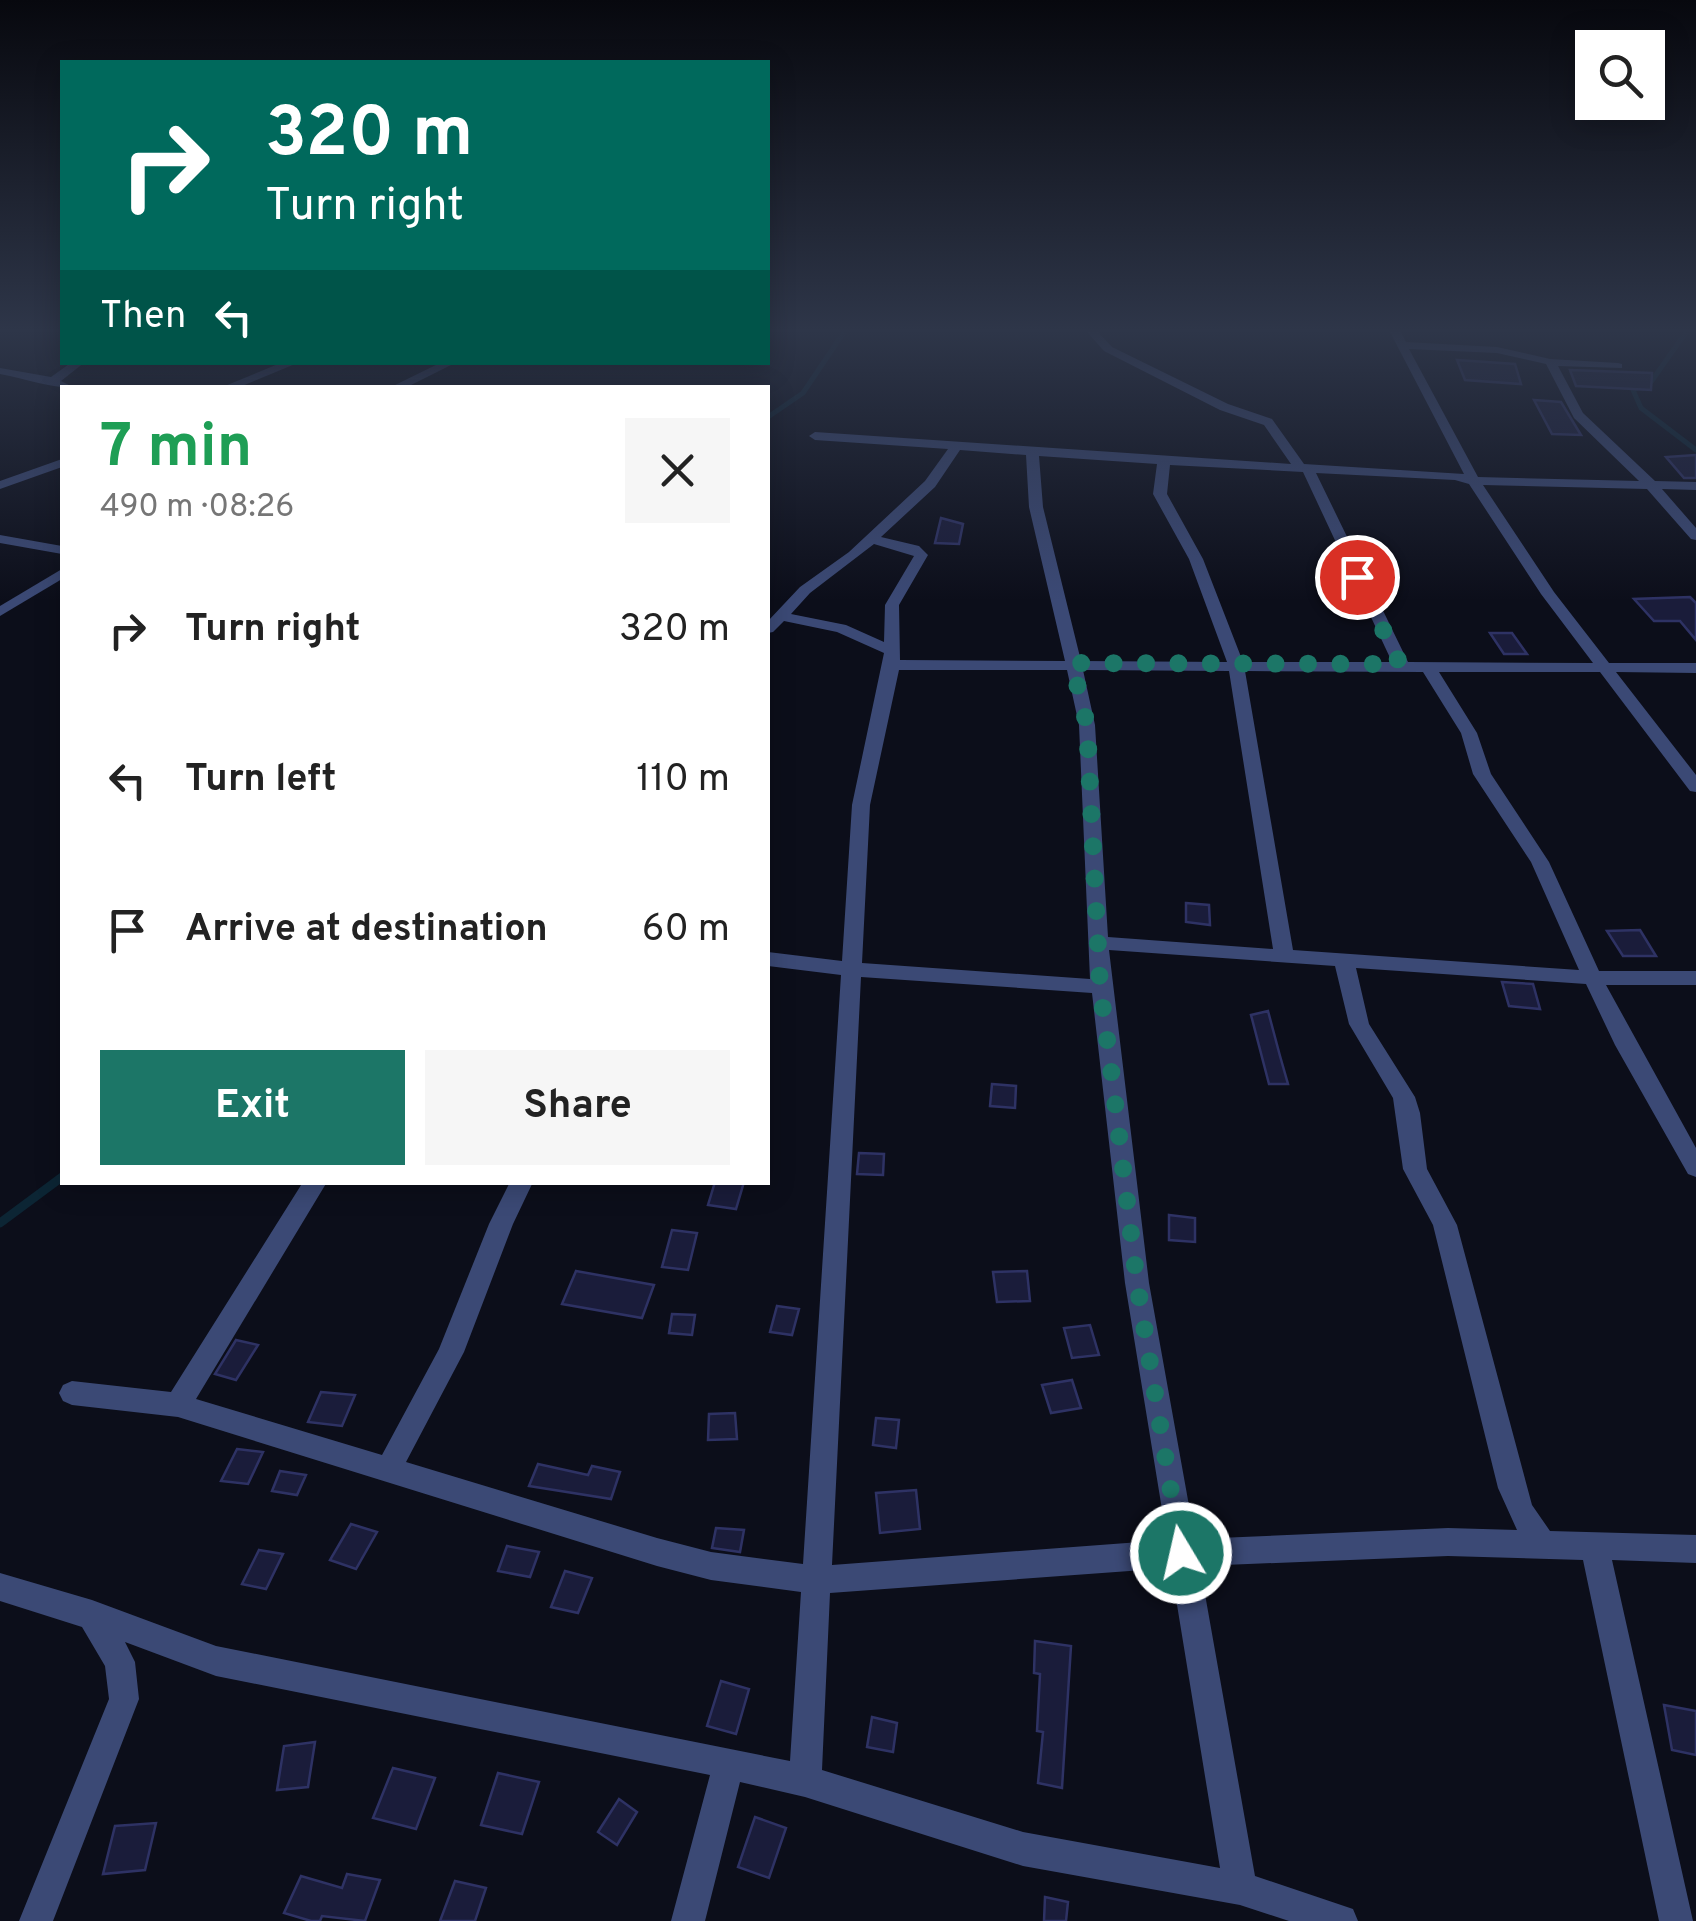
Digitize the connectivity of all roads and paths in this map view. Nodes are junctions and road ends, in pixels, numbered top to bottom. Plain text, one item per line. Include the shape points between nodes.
1 (1267, 422) edge
2 (1443, 422) edge
3 (1585, 422) edge
4 (815, 436) dead end
5 (956, 448) junction
6 (1032, 452) junction
7 (1164, 461) junction
8 (60, 464) edge
9 (1303, 466) junction
10 (1474, 481) junction
11 (1650, 484) junction
12 (0, 485) edge
13 (1696, 486) edge
14 (1696, 536) edge
15 (0, 539) edge
16 (870, 539) junction
17 (60, 550) edge
18 (60, 574) edge
19 (0, 612) edge
20 (780, 616) junction
21 (770, 627) edge
22 (893, 658) junction
23 (1072, 663) junction
24 (1400, 664) junction
25 (1427, 664) junction
26 (1236, 665) junction
27 (1606, 668) junction
28 (1696, 668) edge
29 (1696, 787) edge
30 (1100, 943) junction
31 (1284, 957) junction
32 (770, 959) edge
33 (1344, 961) junction
34 (849, 969) junction
35 (1595, 978) junction
36 (1696, 978) edge
37 (1100, 987) junction
38 (1696, 1168) edge
39 (314, 1185) edge
40 (520, 1185) edge
41 (72, 1393) dead end
42 (178, 1405) junction
43 (388, 1470) junction
44 (1542, 1544) junction
45 (1595, 1548) junction
46 (1696, 1549) edge
47 (1181, 1553) junction
48 (817, 1580) junction
49 (0, 1587) edge
50 (92, 1616) junction
51 (729, 1763) junction
52 (805, 1781) junction
53 (1240, 1888) junction
54 (36, 1921) edge
55 (688, 1921) edge
56 (1341, 1921) edge
57 (1676, 1921) edge

1 - 9 street
2 - 10 street
3 - 11 street
4 - 5 street
5 - 6 street
5 - 16 street via 930,484
6 - 7 street
6 - 23 street via 1036,507
7 - 9 street
7 - 26 street via 1160,494 1196,558
8 - 12 street
9 - 10 street
9 - 24 street
10 - 11 street
10 - 27 street
11 - 13 street
11 - 14 street
15 - 17 street
16 - 20 street
16 - 22 street via 920,551 892,605
18 - 19 street
20 - 21 street
20 - 22 street via 841,628
22 - 23 street via 963,668
22 - 34 street via 862,805
23 - 26 street
23 - 30 street via 1087,725
24 - 25 street
24 - 26 street
25 - 27 street
25 - 35 street via 1460,715 1482,774 1540,862
26 - 31 street
27 - 28 street
27 - 29 street
30 - 31 street
30 - 37 street
31 - 33 street
32 - 34 street
33 - 35 street
33 - 44 street via 1359,1024 1410,1113 1415,1169 1445,1225 1512,1488
34 - 37 street
34 - 48 street
35 - 36 street
35 - 38 street
37 - 47 street via 1137,1283
39 - 42 street
40 - 43 street via 450,1352
41 - 42 street
42 - 43 street
43 - 48 street via 693,1561
44 - 45 street
44 - 47 street
45 - 46 street
45 - 57 street
47 - 48 street
47 - 53 street
48 - 52 street
49 - 50 street
50 - 51 street via 250,1669
50 - 54 street via 120,1662 124,1700
51 - 52 street
51 - 55 street
52 - 53 street via 1023,1849
53 - 56 street

